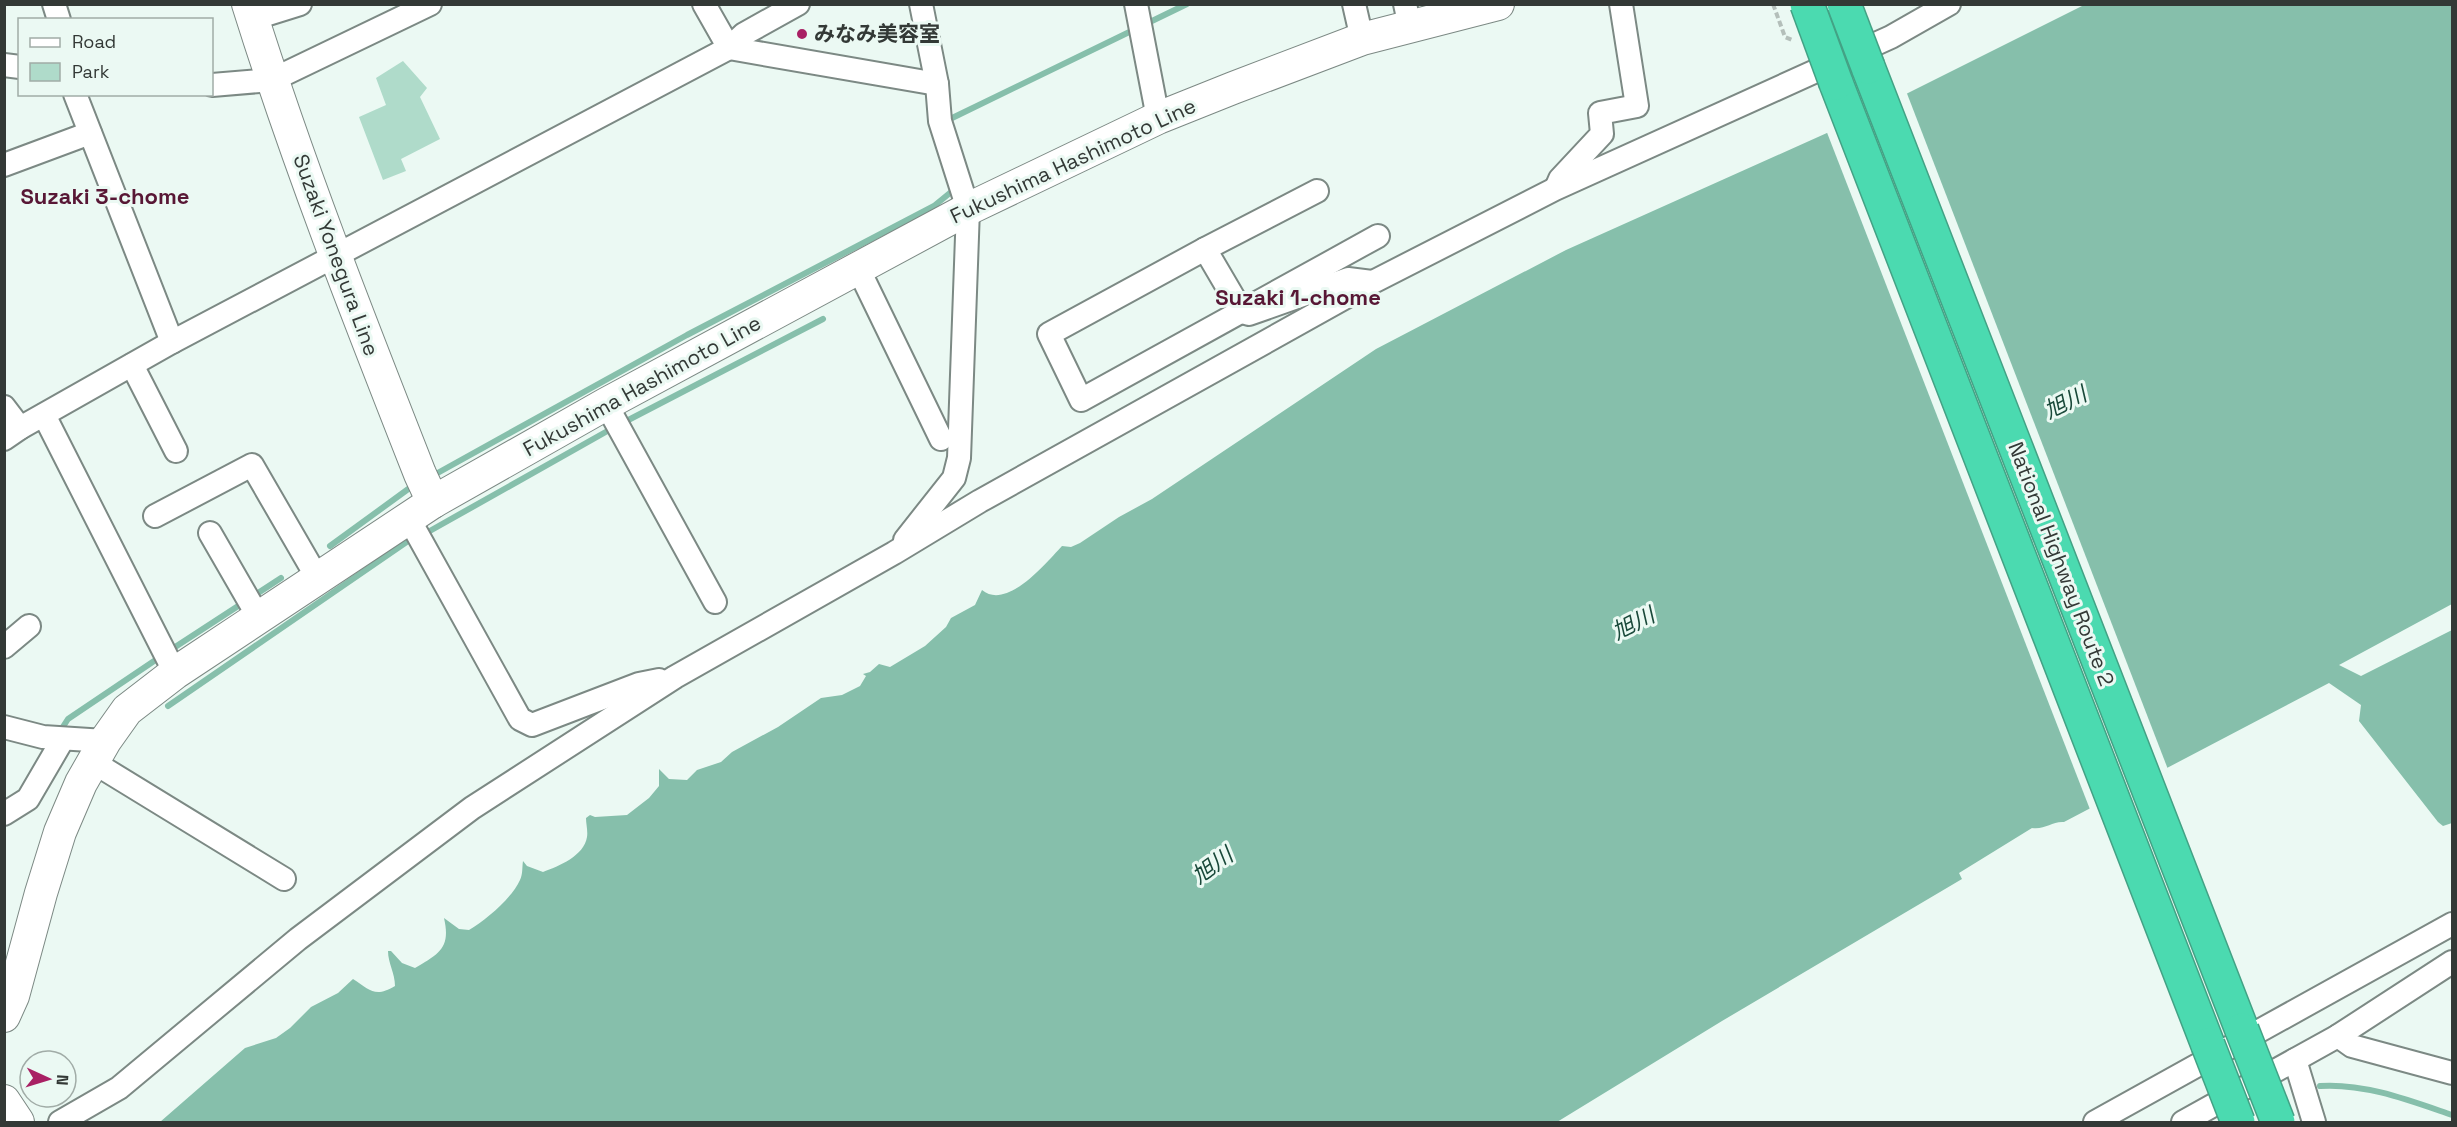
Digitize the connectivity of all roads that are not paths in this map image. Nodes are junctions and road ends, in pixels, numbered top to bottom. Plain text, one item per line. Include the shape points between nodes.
1 (300, 4) edge
2 (430, 4) edge
3 (704, 4) edge
4 (798, 4) edge
5 (921, 4) edge
6 (1354, 4) edge
7 (1498, 4) edge
8 (1621, 4) edge
9 (1806, 4) edge
10 (1844, 4) edge
11 (1949, 4) edge
12 (250, 12) edge
13 (1407, 16) edge
14 (1139, 19) edge
15 (1362, 39) junction
16 (729, 48) junction
17 (272, 80) junction
18 (937, 84) junction
19 (213, 85) edge
20 (76, 96) edge
21 (1158, 118) junction
22 (90, 132) junction
23 (4, 165) edge
24 (1555, 189) junction
25 (1317, 191) dead end
26 (963, 194) junction
27 (1378, 236) dead end
28 (1205, 249) junction
29 (335, 257) junction
30 (858, 268) junction
31 (1373, 282) junction
32 (1242, 312) junction
33 (172, 342) junction
34 (135, 370) junction
35 (4, 407) edge
36 (614, 418) junction
37 (47, 419) junction
38 (12, 434) edge
39 (941, 439) dead end
40 (176, 451) dead end
41 (421, 511) junction
42 (155, 516) dead end
43 (210, 533) dead end
44 (894, 553) junction
45 (318, 579) junction
46 (716, 602) dead end
47 (252, 606) junction
48 (29, 626) dead end
49 (4, 646) edge
50 (168, 661) junction
51 (675, 677) junction
52 (4, 727) edge
53 (57, 738) junction
54 (99, 752) junction
55 (4, 814) edge
56 (284, 879) dead end
57 (2452, 924) edge
58 (2452, 962) edge
59 (4, 1016) edge
60 (2338, 1036) junction
61 (2295, 1060) junction
62 (2452, 1074) edge
63 (4, 1101) edge
64 (18, 1122) edge
65 (60, 1122) edge
66 (2095, 1122) edge
67 (2183, 1122) edge
68 (2238, 1122) edge
69 (2277, 1122) edge
70 (2314, 1122) edge

1 - 12 street
2 - 17 street
3 - 16 street
4 - 16 street via 744,34
5 - 18 street
6 - 15 street
7 - 13 main road, Fukushima Hashimoto Line
8 - 24 street via 1636,106 1600,113 1602,134 1560,178
9 - 68 highway, National Highway Route 2, bridge
10 - 69 highway, National Highway Route 2, bridge
11 - 24 street via 1891,37
12 - 17 main road, Suzaki Yonegura Line
13 - 15 main road, Fukushima Hashimoto Line
14 - 21 street
15 - 21 main road, Fukushima Hashimoto Line
16 - 18 street
16 - 29 street
17 - 19 street
17 - 29 main road, Suzaki Yonegura Line
18 - 26 street via 940,121
20 - 22 street
21 - 26 main road, Fukushima Hashimoto Line
22 - 23 street
22 - 33 street
24 - 31 street
25 - 28 street
26 - 30 main road, Fukushima Hashimoto Line
26 - 44 street via 959,458 954,478
27 - 32 street
28 - 32 street
28 - 32 street via 1049,334 1081,400
29 - 33 street
29 - 41 main road, Suzaki Yonegura Line via 420,474
30 - 36 main road, Fukushima Hashimoto Line
30 - 39 street
31 - 32 street via 1348,279 1249,314
31 - 44 street
33 - 34 street
34 - 37 street
34 - 40 street
35 - 38 street
36 - 41 main road, Fukushima Hashimoto Line
36 - 46 street
37 - 38 street
37 - 50 street
41 - 45 main road, Fukushima Hashimoto Line
41 - 51 street via 520,719 532,725 639,684
42 - 45 street via 252,465
43 - 47 street
44 - 51 street
45 - 47 main road, Fukushima Hashimoto Line
47 - 50 main road, Fukushima Hashimoto Line
48 - 49 street
50 - 54 main road, Fukushima Hashimoto Line
51 - 65 street via 472,808 298,939 119,1088
52 - 53 street
53 - 54 street
53 - 55 street via 28,799
54 - 56 street
54 - 59 main road, Fukushima Hashimoto Line via 60,832
57 - 66 street
58 - 60 street
60 - 61 street
60 - 62 street via 2352,1046
61 - 67 street
61 - 70 street
63 - 64 main road

